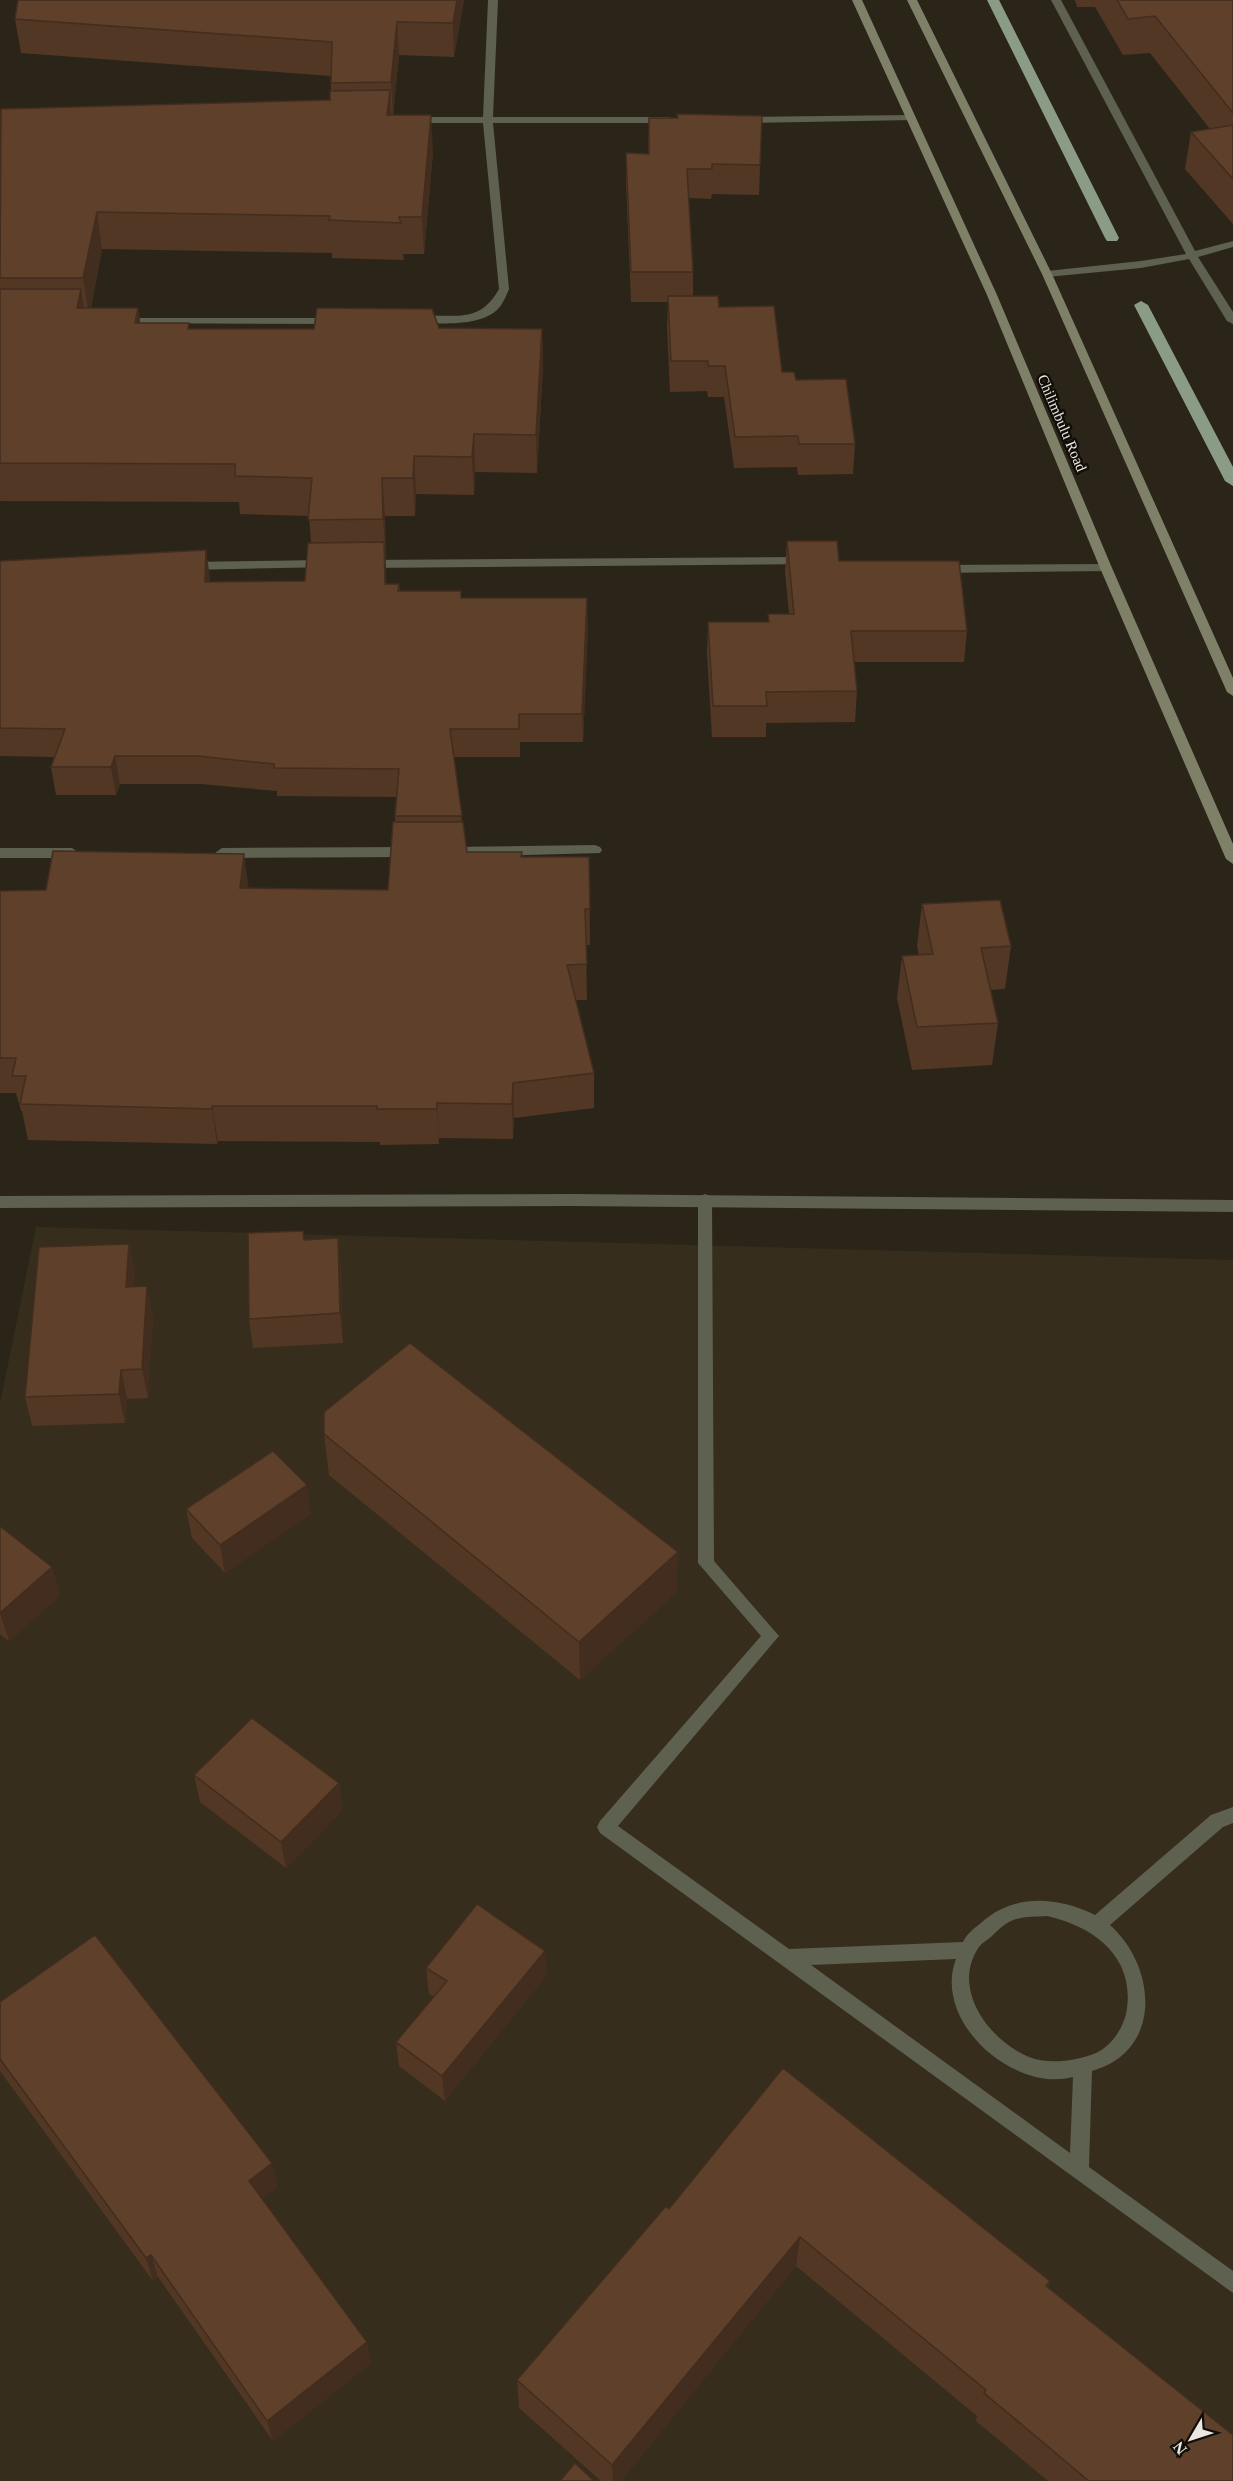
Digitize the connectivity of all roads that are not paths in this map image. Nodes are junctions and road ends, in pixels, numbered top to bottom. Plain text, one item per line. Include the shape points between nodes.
1 (493, 0) edge
2 (857, 0) edge
3 (912, 0) edge
4 (1056, 0) edge
5 (910, 118) junction
6 (488, 119) junction
7 (405, 120) edge
8 (676, 120) edge
9 (734, 120) edge
10 (1233, 244) edge
11 (1193, 257) junction
12 (1047, 274) junction
13 (106, 321) edge
14 (353, 321) edge
15 (400, 321) edge
16 (1233, 321) edge
17 (817, 562) edge
18 (179, 566) edge
19 (930, 568) edge
20 (1106, 568) junction
21 (1233, 692) edge
22 (595, 850) dead end
23 (0, 853) edge
24 (92, 854) edge
25 (207, 854) edge
26 (1233, 859) edge
27 (705, 1200) junction
28 (0, 1202) edge
29 (1233, 1206) edge
30 (1233, 1815) edge
31 (1097, 1925) junction
32 (967, 1950) junction
33 (786, 1958) junction
34 (1083, 2069) junction
35 (1079, 2171) junction
36 (1233, 2283) edge

1 - 6 street
2 - 5 main road, Chilimbulu Road
3 - 12 main road
4 - 11 street
5 - 9 street
5 - 20 main road, Chilimbulu Road via 992,295
6 - 7 street
6 - 8 street
6 - 15 street via 504,289 494,307 475,316
10 - 11 street
11 - 12 street via 1143,266
11 - 16 street
12 - 21 main road
13 - 14 street
17 - 18 street
19 - 20 street
20 - 26 main road, Chilimbulu Road
22 - 25 street
23 - 24 street
27 - 28 street
27 - 29 street
27 - 33 street via 706,1563 771,1636 606,1827
30 - 31 street via 1218,1821
31 - 32 street via 1047,1908 1022,1910 999,1917
31 - 34 street via 1117,1943 1131,1966 1137,1991 1136,2016 1125,2040 1106,2057
32 - 33 street
32 - 34 street via 961,1972 962,1996 970,2020 986,2041 1006,2058 1031,2069
33 - 35 street
34 - 35 street
35 - 36 street

